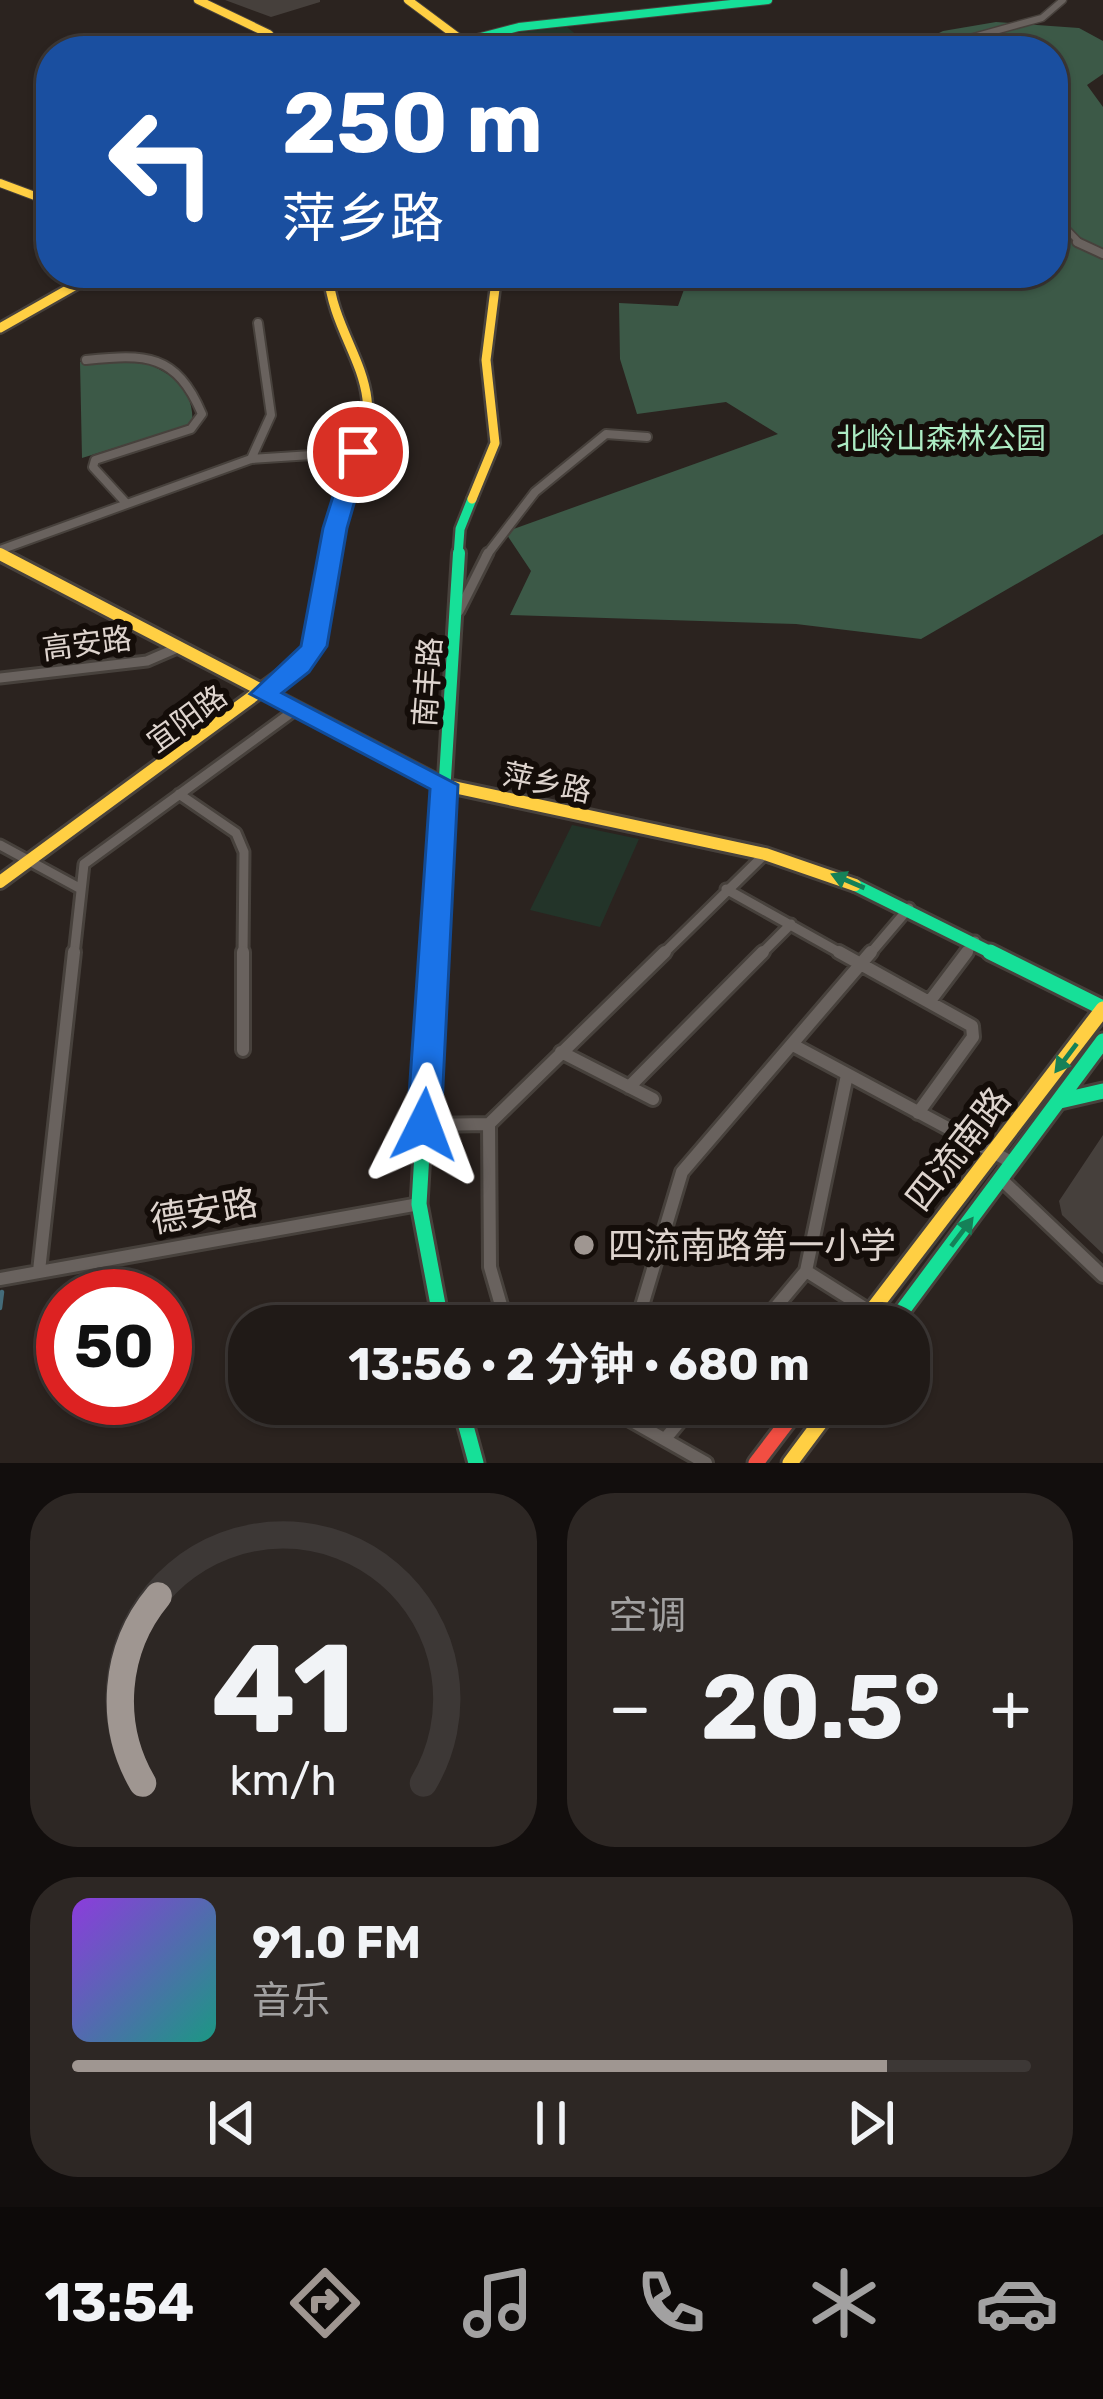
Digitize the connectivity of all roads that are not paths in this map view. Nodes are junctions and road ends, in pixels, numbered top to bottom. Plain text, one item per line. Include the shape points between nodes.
1 (198, 0) edge
2 (408, 0) edge
3 (768, 0) edge
4 (1063, 0) edge
5 (269, 34) dead end
6 (456, 36) edge
7 (475, 36) edge
8 (965, 36) edge
9 (0, 184) edge
10 (36, 197) edge
11 (1068, 232) edge
12 (1103, 254) edge
13 (71, 288) edge
14 (329, 288) edge
15 (495, 288) edge
16 (258, 323) dead end
17 (0, 328) edge
18 (86, 360) dead end
19 (647, 436) dead end
20 (358, 452) junction
21 (251, 459) junction
22 (127, 503) junction
23 (0, 552) edge
24 (457, 615) junction
25 (177, 648) junction
26 (0, 678) edge
27 (263, 694) junction
28 (295, 710) junction
29 (444, 785) junction
30 (178, 794) junction
31 (0, 845) edge
32 (765, 854) junction
33 (28, 862) junction
34 (0, 882) edge
35 (726, 889) junction
36 (81, 890) junction
37 (909, 908) junction
38 (791, 924) junction
39 (975, 941) junction
40 (859, 962) junction
41 (930, 1001) junction
42 (1103, 1008) edge
43 (1103, 1041) edge
44 (793, 1045) junction
45 (243, 1049) dead end
46 (561, 1052) junction
47 (847, 1075) junction
48 (629, 1087) junction
49 (1103, 1090) edge
50 (652, 1099) dead end
51 (1060, 1101) junction
52 (1029, 1107) junction
53 (918, 1113) junction
54 (489, 1124) junction
55 (424, 1125) junction
56 (994, 1154) junction
57 (1013, 1163) junction
58 (1002, 1180) junction
59 (419, 1204) junction
60 (38, 1269) edge
61 (49, 1269) edge
62 (806, 1270) junction
63 (36, 1271) edge
64 (1103, 1276) edge
65 (0, 1279) edge
66 (438, 1305) edge
67 (501, 1305) edge
68 (644, 1305) edge
69 (777, 1305) edge
70 (860, 1305) edge
71 (876, 1305) edge
72 (908, 1305) edge
73 (465, 1425) edge
74 (640, 1425) edge
75 (677, 1425) edge
76 (785, 1425) edge
77 (818, 1425) edge
78 (665, 1439) junction
79 (476, 1463) edge
80 (706, 1463) edge
81 (756, 1463) edge
82 (790, 1463) edge

1 - 5 main road
2 - 6 main road
3 - 7 main road
4 - 8 street via 1009,30
9 - 10 main road
11 - 12 street
13 - 17 main road
14 - 20 main road, 宜阳路 via 367,396
15 - 24 main road, 南丰路 via 486,360 495,443 460,530
16 - 21 street via 271,415
18 - 22 street via 158,360 180,372 202,413 191,429 95,460
19 - 24 street via 606,434 513,510
20 - 21 street
20 - 27 main road, 宜阳路 via 314,646
21 - 22 street
22 - 23 street
23 - 25 main road, 萍乡路
24 - 29 main road, 南丰路
25 - 26 street, 高安路 via 147,661
25 - 27 main road, 萍乡路
27 - 28 main road, 萍乡路
27 - 33 main road, 宜阳路
28 - 29 main road, 萍乡路
28 - 30 street
29 - 32 main road, 萍乡路
29 - 55 main road, 南丰路
30 - 36 street via 84,863
30 - 45 street via 236,833 244,852
31 - 33 street
32 - 35 street
37 -> 32 main road, 萍乡路
33 - 34 main road, 宜阳路
33 - 36 street
35 - 38 street
35 - 46 street
36 - 60 street
37 - 39 main road, 萍乡路
37 - 40 street
38 - 40 street
38 - 48 street
39 - 41 street
39 - 42 main road, 萍乡路
40 - 41 street
40 - 44 street
41 - 53 street via 972,1026 973,1037
42 -> 52 main road, 四流南路
43 - 51 main road, 四流南路
44 - 47 street
44 - 68 street via 682,1172
46 - 48 street
46 - 54 street
47 - 53 street
47 - 62 street
48 - 50 street
49 - 51 main road
51 - 52 main road
51 - 57 main road, 四流南路
52 - 56 main road, 四流南路
53 - 56 street
54 - 55 street
54 - 67 street via 490,1267
55 - 59 main road, 南丰路
56 - 57 street
56 - 71 main road, 四流南路
57 - 58 main road, 四流南路
58 - 64 street
72 -> 58 main road, 四流南路
59 - 61 street, 德安路
59 - 66 main road, 南丰路
62 - 69 street
62 - 70 street
63 - 65 street, 德安路
73 - 79 main road
74 - 78 street
75 - 78 street
76 - 81 main road
77 - 82 main road
78 - 80 street

